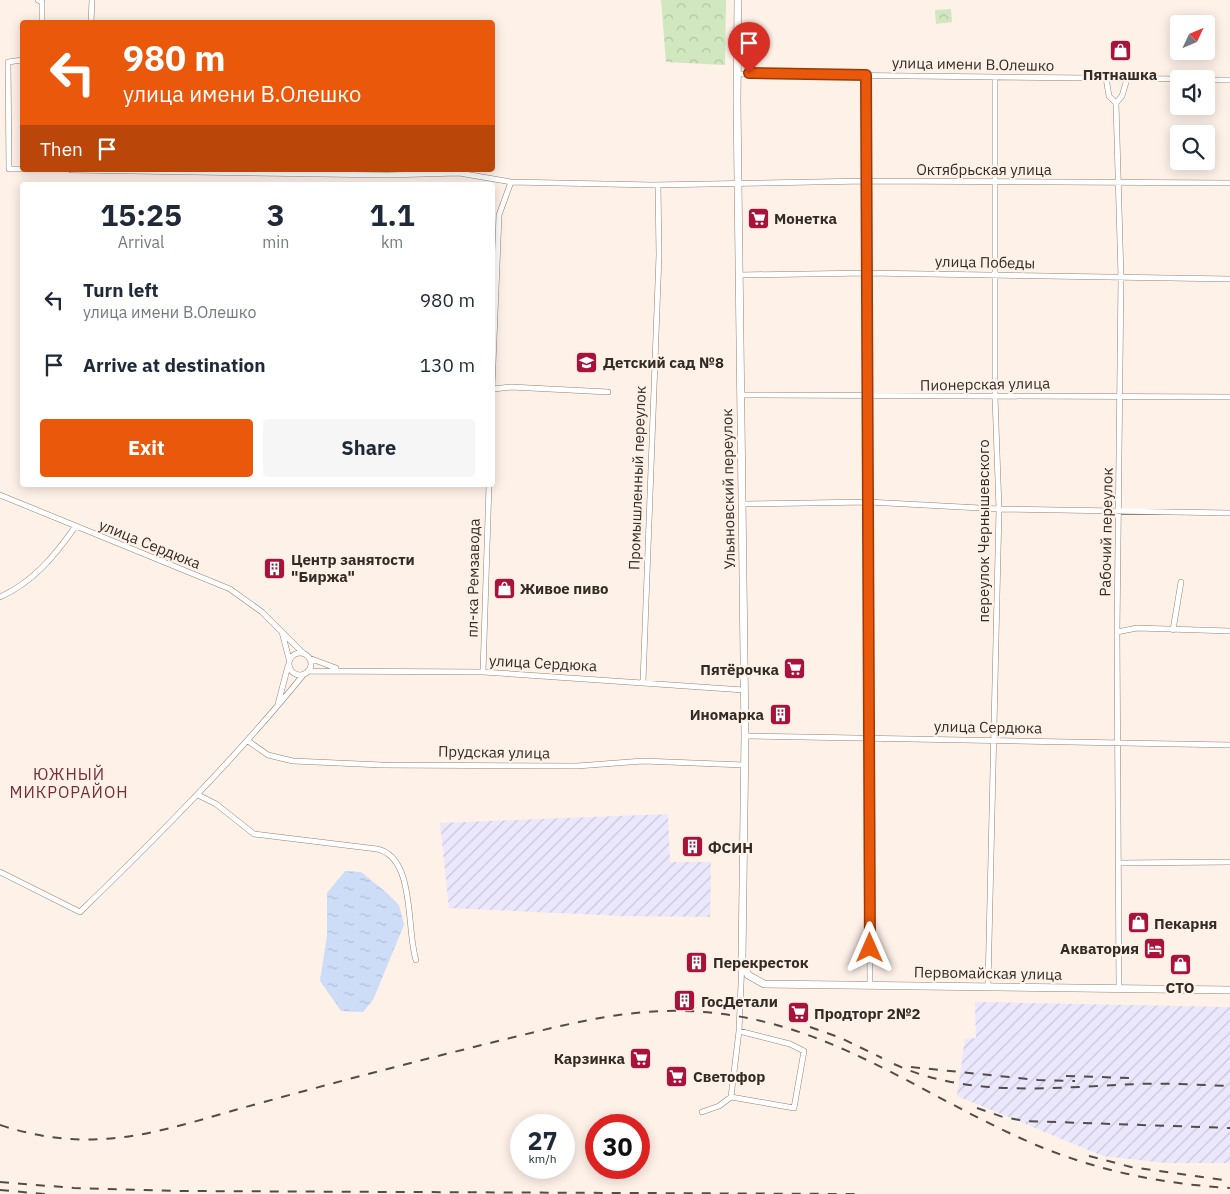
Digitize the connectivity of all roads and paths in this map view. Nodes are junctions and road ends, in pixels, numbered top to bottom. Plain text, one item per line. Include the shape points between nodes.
1 (38, 0) edge
2 (92, 0) edge
3 (738, 0) edge
4 (42, 20) edge
5 (91, 20) edge
6 (20, 60) edge
7 (737, 74) junction
8 (866, 75) junction
9 (995, 77) junction
10 (1106, 78) junction
11 (1127, 79) junction
12 (1170, 79) edge
13 (1215, 80) edge
14 (1230, 80) edge
15 (1116, 103) junction
16 (20, 169) edge
17 (197, 172) edge
18 (866, 181) junction
19 (994, 181) junction
20 (512, 182) junction
21 (1117, 182) junction
22 (1230, 183) edge
23 (739, 184) junction
24 (658, 186) junction
25 (867, 273) junction
26 (740, 275) junction
27 (994, 275) junction
28 (1120, 277) junction
29 (1230, 279) edge
30 (495, 314) edge
31 (495, 389) edge
32 (608, 392) dead end
33 (1120, 395) junction
34 (741, 396) junction
35 (995, 397) junction
36 (1230, 397) edge
37 (868, 398) junction
38 (489, 487) edge
39 (0, 495) edge
40 (868, 502) junction
41 (743, 504) junction
42 (999, 509) junction
43 (1119, 512) junction
44 (1230, 513) edge
45 (74, 527) junction
46 (1181, 582) dead end
47 (0, 597) edge
48 (1173, 630) junction
49 (282, 631) junction
50 (1230, 631) edge
51 (1117, 632) junction
52 (303, 653) junction
53 (309, 657) junction
54 (289, 662) junction
55 (340, 670) junction
56 (306, 672) junction
57 (483, 672) junction
58 (643, 682) junction
59 (744, 690) junction
60 (278, 706) junction
61 (745, 736) junction
62 (868, 738) junction
63 (992, 740) junction
64 (248, 741) junction
65 (1117, 743) junction
66 (1230, 745) edge
67 (744, 764) junction
68 (198, 795) junction
69 (1230, 862) edge
70 (1120, 863) junction
71 (0, 872) edge
72 (416, 960) dead end
73 (742, 960) junction
74 (748, 975) joint
75 (870, 985) junction
76 (988, 986) junction
77 (1119, 989) junction
78 (1230, 990) edge
79 (739, 1031) junction
80 (731, 1097) junction
81 (702, 1112) dead end

1 - 4 street via 42,2
2 - 5 street
3 - 7 main road, Ульяновский переулок
6 - 16 street via 8,62 9,168
7 - 8 street, улица имени В.Олешко
7 - 23 main road, Ульяновский переулок
8 - 9 street, улица имени В.Олешко
8 - 18 street
9 - 10 street, улица имени В.Олешко
9 - 19 street, переулок Чернышевского
10 - 11 street, улица имени В.Олешко
10 - 15 street via 1109,96
11 - 12 street, улица имени В.Олешко
11 - 15 street, Рабочий переулок via 1122,96
13 - 14 street
15 - 21 street, Рабочий переулок
17 - 20 street, Октябрьская улица via 459,173
18 - 19 street, Октябрьская улица
18 - 23 street, Октябрьская улица
18 - 25 street
19 - 21 street, Октябрьская улица
19 - 27 street, переулок Чернышевского
20 - 24 street, Октябрьская улица
20 - 30 street via 499,215
21 - 22 street, Октябрьская улица
21 - 28 street, Рабочий переулок
23 - 24 street, Октябрьская улица
23 - 26 main road, Ульяновский переулок
24 - 58 street, Промышленный переулок via 659,255
25 - 26 street, улица Победы
25 - 27 street, улица Победы
25 - 37 street
26 - 34 main road, Ульяновский переулок
27 - 28 street, улица Победы
27 - 35 street, переулок Чернышевского
28 - 29 street, улица Победы
28 - 33 street, Рабочий переулок
31 - 32 street
33 - 35 street, Пионерская улица
33 - 36 street, Пионерская улица
33 - 43 street, Рабочий переулок
34 - 37 street, Пионерская улица
34 - 41 main road, Ульяновский переулок
35 - 37 street, Пионерская улица
35 - 42 street, переулок Чернышевского
37 - 40 street
38 - 57 street, пл-ка Ремзавода
39 - 45 street, улица Сердюка
40 - 41 street
40 - 42 street
40 - 62 street
41 - 59 main road, Ульяновский переулок
42 - 43 street
42 - 63 street, переулок Чернышевского
43 - 44 street
43 - 51 street, Рабочий переулок
45 - 47 street via 52,559 37,574 18,589
45 - 49 street, улица Сердюка via 230,589
46 - 48 street
48 - 50 street
48 - 51 street via 1137,628
49 - 52 street, улица Сердюка
49 - 54 street
51 - 65 street, Рабочий переулок
52 - 53 street
52 - 54 street via 294,654
53 - 55 street
53 - 56 street via 311,664
54 - 56 street via 294,673
54 - 60 street
55 - 56 street, улица Сердюка
55 - 57 street, улица Сердюка
56 - 60 street
57 - 58 street, улица Сердюка
58 - 59 street, улица Сердюка
59 - 61 main road, Ульяновский переулок
60 - 64 street
61 - 62 street, улица Сердюка
61 - 67 main road, Ульяновский переулок
62 - 63 street, улица Сердюка
62 - 75 street
63 - 65 street, улица Сердюка
63 - 76 street, переулок Чернышевского
64 - 67 street, Прудская улица via 268,755 293,760 577,766 643,761
64 - 68 street
65 - 66 street, улица Сердюка
65 - 70 street, Рабочий переулок
67 - 73 main road, Ульяновский переулок
68 - 71 street via 80,912
68 - 72 street via 216,804 254,834 377,849 392,855 402,876
69 - 70 street
70 - 77 street, Рабочий переулок
73 - 74 main road, Ульяновский переулок
73 - 79 street
74 - 75 main road, Первомайская улица via 764,984
75 - 76 main road, Первомайская улица
76 - 77 main road, Первомайская улица
77 - 78 main road, Первомайская улица
79 - 80 street
79 - 80 street via 790,1044 804,1051 794,1108
80 - 81 street

